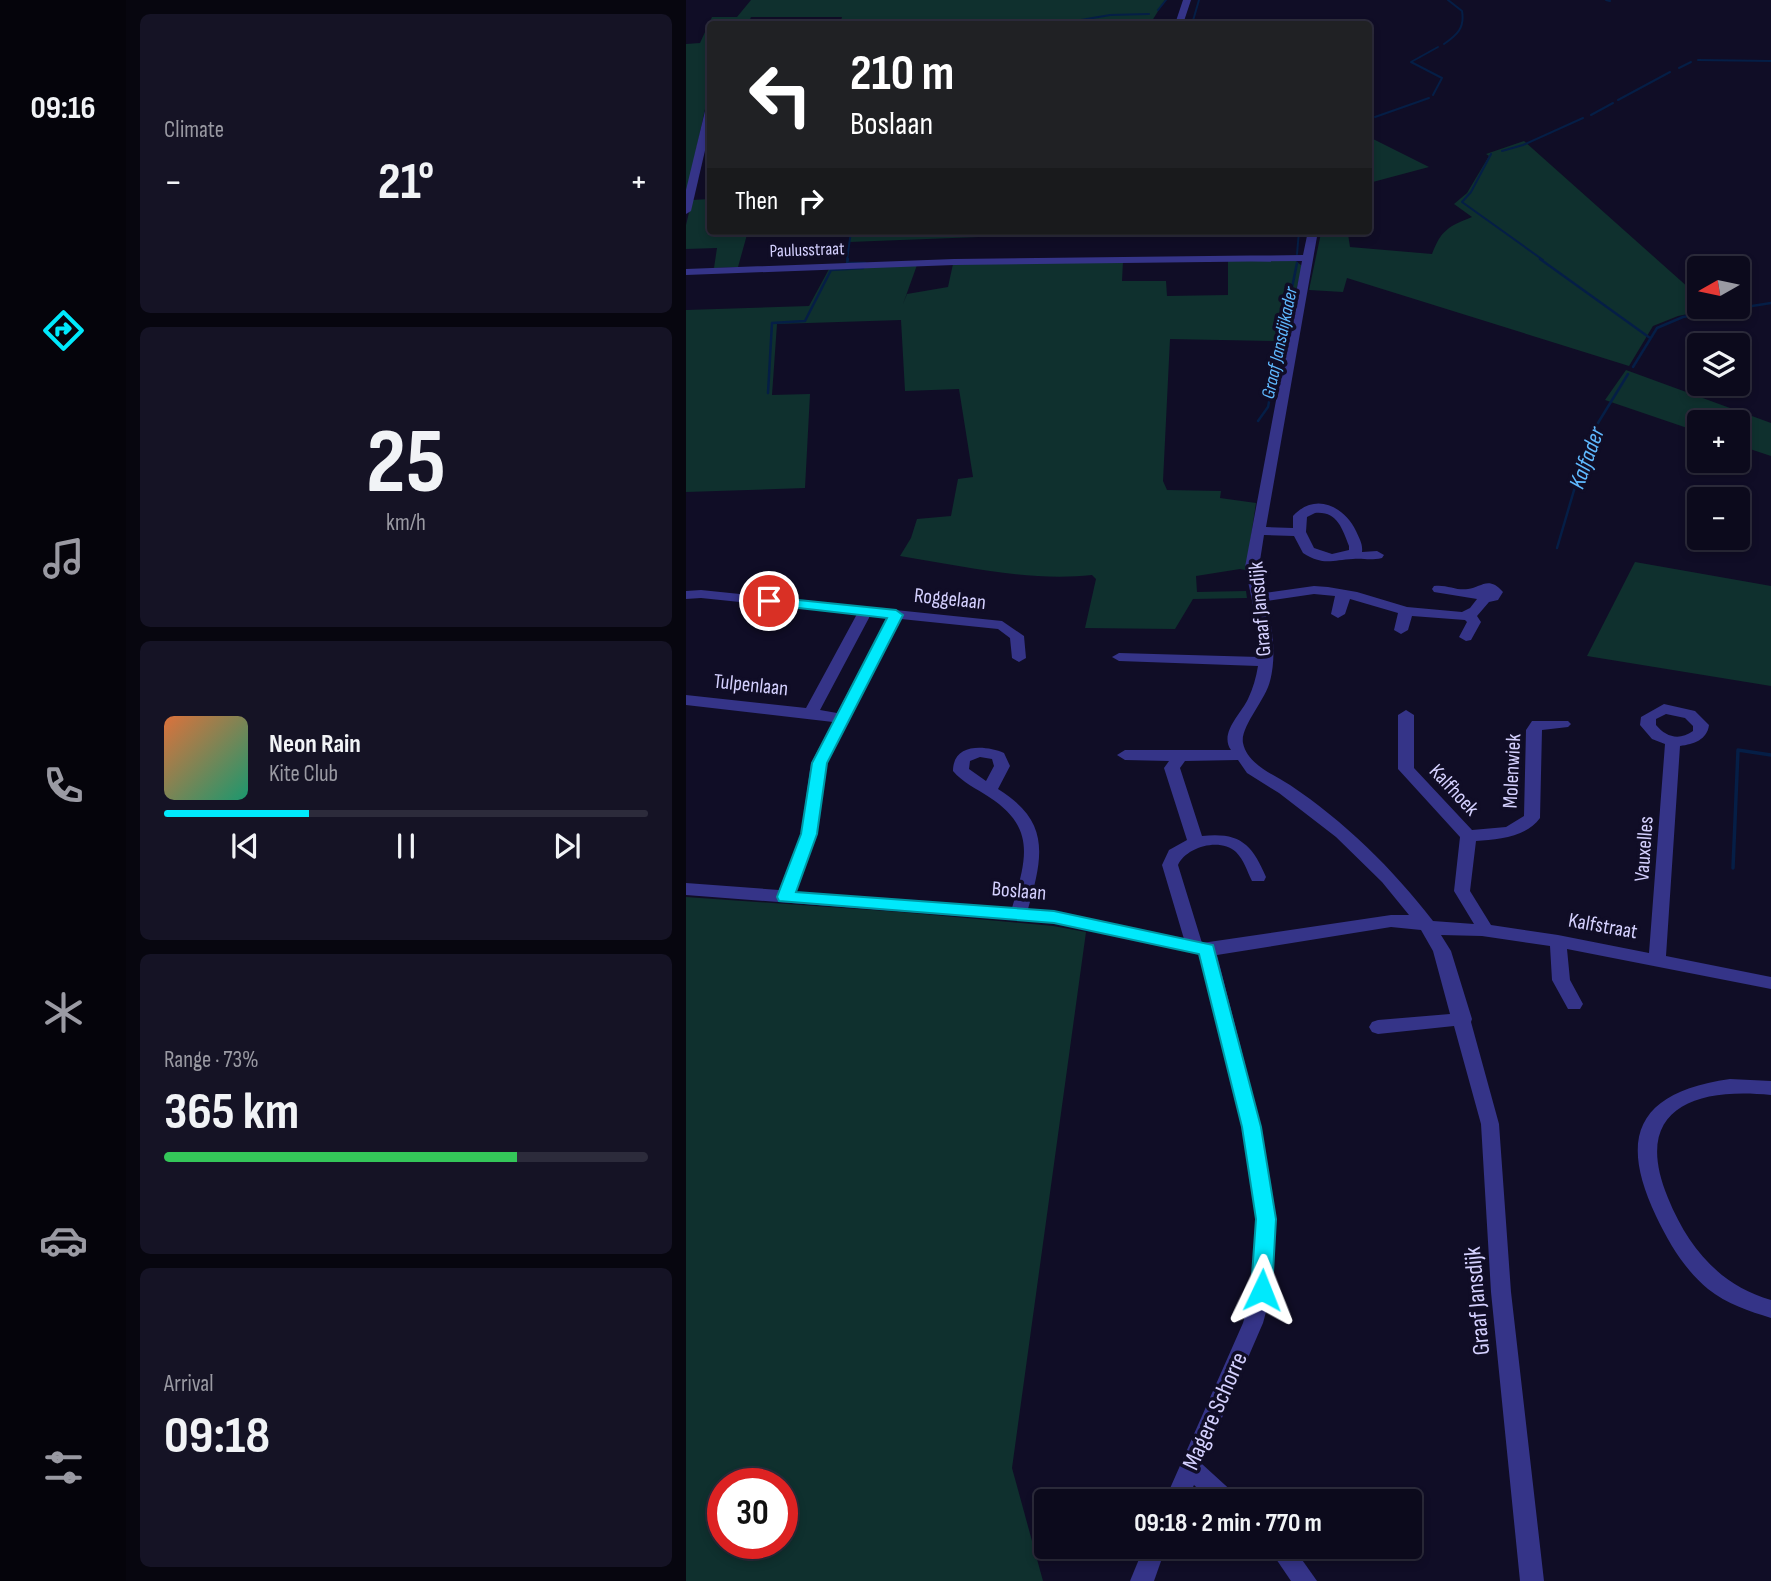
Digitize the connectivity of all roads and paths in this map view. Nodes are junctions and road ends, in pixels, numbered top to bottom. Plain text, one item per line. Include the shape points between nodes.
1 (1187, 0) edge
2 (1180, 21) edge
3 (707, 124) edge
4 (686, 211) edge
5 (1313, 235) edge
6 (1307, 258) junction
7 (686, 272) edge
8 (1257, 531) junction
9 (1299, 532) junction
10 (1353, 554) junction
11 (1377, 555) dead end
12 (1506, 581) dead end
13 (1378, 587) dead end
14 (1439, 589) dead end
15 (1343, 593) junction
16 (1485, 593) junction
17 (686, 595) edge
18 (1257, 598) junction
19 (1366, 599) junction
20 (1406, 611) junction
21 (865, 612) junction
22 (1338, 614) dead end
23 (896, 615) junction
24 (1469, 615) junction
25 (1401, 630) dead end
26 (1466, 637) dead end
27 (1119, 657) dead end
28 (1020, 658) dead end
29 (1266, 662) junction
30 (686, 700) edge
31 (811, 713) junction
32 (1406, 715) dead end
33 (843, 719) junction
34 (1563, 724) dead end
35 (1673, 742) dead end
36 (1125, 755) dead end
37 (1180, 755) junction
38 (1240, 755) junction
39 (989, 790) dead end
40 (1468, 836) junction
41 (1196, 842) junction
42 (1258, 877) dead end
43 (686, 889) edge
44 (785, 897) junction
45 (1019, 913) junction
46 (1426, 924) junction
47 (1482, 930) junction
48 (1558, 941) junction
49 (1201, 949) junction
50 (1657, 959) junction
51 (1771, 983) edge
52 (1574, 1004) dead end
53 (1463, 1019) junction
54 (1378, 1027) dead end
55 (1771, 1088) edge
56 (1771, 1309) edge
57 (1190, 1467) junction
58 (1181, 1489) edge
59 (1214, 1489) edge
60 (1150, 1559) edge
61 (1288, 1559) edge
62 (1142, 1581) edge
63 (1305, 1581) edge
64 (1532, 1581) edge

1 - 2 street
3 - 4 street
5 - 6 street, Graaf Jansdijk
6 - 7 street, Paulusstraat via 976,261
6 - 8 street, Graaf Jansdijk
8 - 9 street
8 - 18 street, Graaf Jansdijk via 1252,567
9 - 10 street via 1302,543 1315,555 1336,558
9 - 10 street via 1304,512 1333,511 1341,516 1354,540
10 - 11 street
12 - 16 street
13 - 19 street
14 - 16 street
15 - 18 street via 1314,590
15 - 19 street
15 - 22 street
16 - 24 street
17 - 21 street, Roggelaan
18 - 29 street, Graaf Jansdijk via 1265,629
19 - 20 street
20 - 24 street
20 - 25 street
21 - 23 street, Roggelaan
21 - 31 street
23 - 28 street, Roggelaan via 1002,625 1017,636
23 - 33 street
24 - 26 street via 1474,622
27 - 29 street
29 - 38 street, Graaf Jansdijk via 1263,681 1236,732
30 - 31 street, Tulpenlaan
31 - 33 street, Tulpenlaan
32 - 40 street, Kalfhoek via 1406,769
33 - 44 street via 820,763 809,834
34 - 40 street, Molenwiek via 1537,724 1534,730 1532,818 1507,833
35 - 50 street, Vauxelles
36 - 37 street
37 - 38 street
37 - 41 street via 1172,768
38 - 46 street, Graaf Jansdijk via 1253,770 1342,833
39 - 45 street via 1019,813 1031,832 1033,852
40 - 47 street, Kalfhoek via 1462,891 1483,923
41 - 42 street via 1218,839 1237,844 1249,853
41 - 49 street, Magere Schorre via 1175,854 1170,865
43 - 44 street, Boslaan
44 - 45 street, Boslaan
45 - 49 street, Boslaan via 1094,923
46 - 47 street, Kalfstraat
46 - 49 street, Boslaan via 1391,921
46 - 53 street, Graaf Jansdijk via 1442,951
47 - 48 street, Kalfstraat
48 - 50 street, Kalfstraat
48 - 52 street via 1561,980
49 - 57 street, Magere Schorre via 1252,1127 1266,1219 1262,1290 1253,1323
50 - 51 street, Kalfstraat
53 - 54 street
53 - 64 street, Graaf Jansdijk via 1490,1124 1501,1292
55 - 56 street via 1724,1086 1688,1094 1667,1107 1655,1122 1646,1157 1654,1187 1686,1255 1721,1287
57 - 58 street, Magere Schorre
57 - 59 street
60 - 62 street
61 - 63 street

